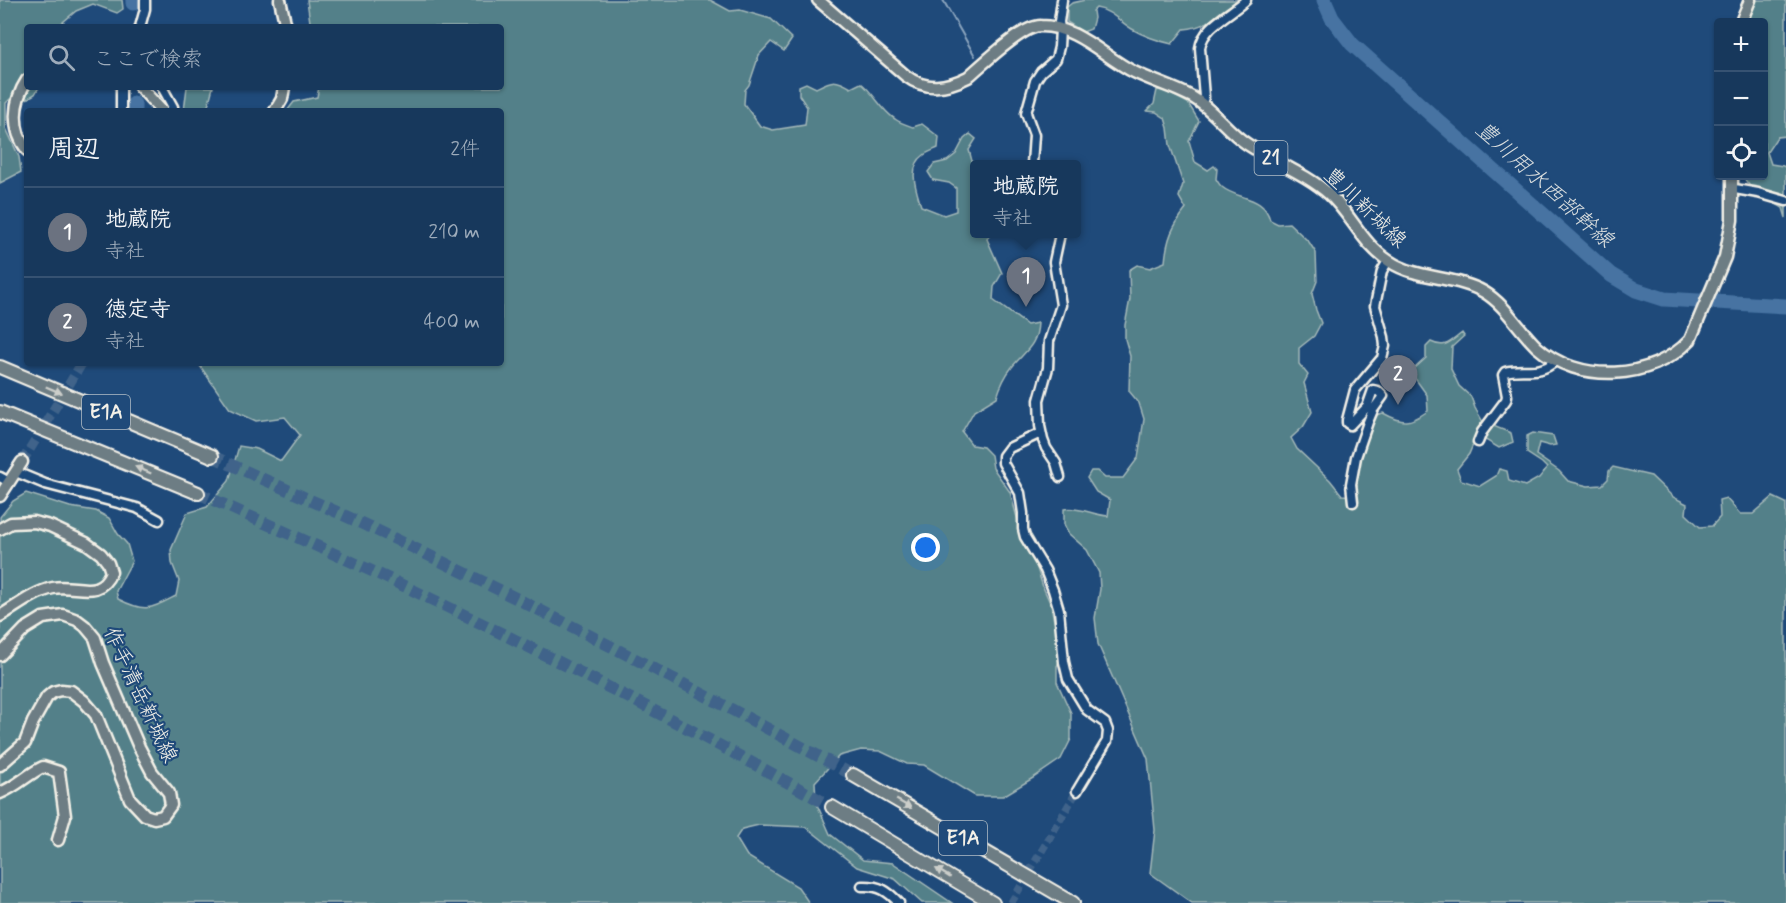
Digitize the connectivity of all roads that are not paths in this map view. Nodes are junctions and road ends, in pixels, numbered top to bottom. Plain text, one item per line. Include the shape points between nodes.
1 (145, 0) edge
2 (280, 0) edge
3 (818, 0) edge
4 (1062, 0) edge
5 (1246, 0) edge
6 (1750, 0) edge
7 (1743, 18) edge
8 (141, 24) edge
9 (285, 24) edge
10 (1060, 29) junction
11 (24, 85) edge
12 (121, 90) edge
13 (143, 90) edge
14 (164, 90) edge
15 (284, 90) edge
16 (1202, 104) junction
17 (121, 108) edge
18 (159, 108) edge
19 (172, 108) edge
20 (277, 108) edge
21 (24, 144) edge
22 (1032, 160) edge
23 (1732, 180) edge
24 (1786, 201) edge
25 (1060, 238) edge
26 (1389, 261) junction
27 (1555, 361) junction
28 (0, 368) edge
29 (0, 412) edge
30 (1041, 433) junction
31 (1478, 442) dead end
32 (212, 456) tunnel mouth
33 (19, 467) joint
34 (1060, 477) dead end
35 (5, 479) edge
36 (198, 493) tunnel mouth
37 (0, 496) edge
38 (1353, 502) dead end
39 (159, 520) dead end
40 (0, 529) edge
41 (0, 616) edge
42 (0, 655) edge
43 (0, 765) edge
44 (853, 775) tunnel mouth
45 (1077, 791) tunnel mouth
46 (0, 793) edge
47 (832, 807) tunnel mouth
48 (58, 840) dead end
49 (862, 886) dead end
50 (899, 903) edge
51 (993, 903) edge
52 (1073, 903) edge

1 - 8 street
2 - 9 main road
3 - 10 main road, 豊川新城線 / 21 via 922,86 945,85 968,77 1028,29
4 - 10 street
5 - 16 street via 1201,40
6 - 7 main road
10 - 16 main road, 豊川新城線 / 21 via 1132,71
10 - 22 street via 1056,58 1035,81 1026,113 1034,135
11 - 21 main road via 15,108 16,129
12 - 17 street
13 - 18 main road
14 - 19 street
15 - 20 main road
16 - 26 main road, 豊川新城線 / 21 via 1249,145 1316,183 1331,196 1366,242
23 - 24 street via 1735,189
23 - 27 main road, 豊川新城線 / 21 via 1730,238 1690,340 1675,353 1634,371 1582,370
25 - 30 street via 1054,262 1061,305 1049,341 1048,368 1040,400
26 - 27 main road, 豊川新城線 / 21 via 1415,273 1483,291
26 - 38 street via 1382,271 1375,306 1384,337 1382,358 1355,390 1347,420 1350,425 1367,407 1373,390 1383,396 1373,410 1356,457
27 - 31 street via 1538,370 1505,372 1506,399
28 -> 32 highway, E1A
36 -> 29 highway, E1A
30 - 34 street
30 - 45 street via 1009,448 1003,463 1020,493 1025,537 1053,590 1068,679 1087,710 1106,723 1108,731 1107,741
33 - 35 main road
33 - 39 street via 45,484 137,508
35 - 37 main road
40 - 41 main road via 11,523 50,526 101,554 111,572 98,588 56,587
42 - 43 main road, 作手清岳新城線 via 43,618 63,615 77,620 95,638 139,747 169,793 171,805 163,816 154,818 145,815 130,799 96,715 71,692 61,690 47,697 25,743
44 -> 52 highway, E1A
46 - 48 main road via 43,767 59,772 65,816
51 -> 47 highway, E1A
49 - 50 street via 880,887

